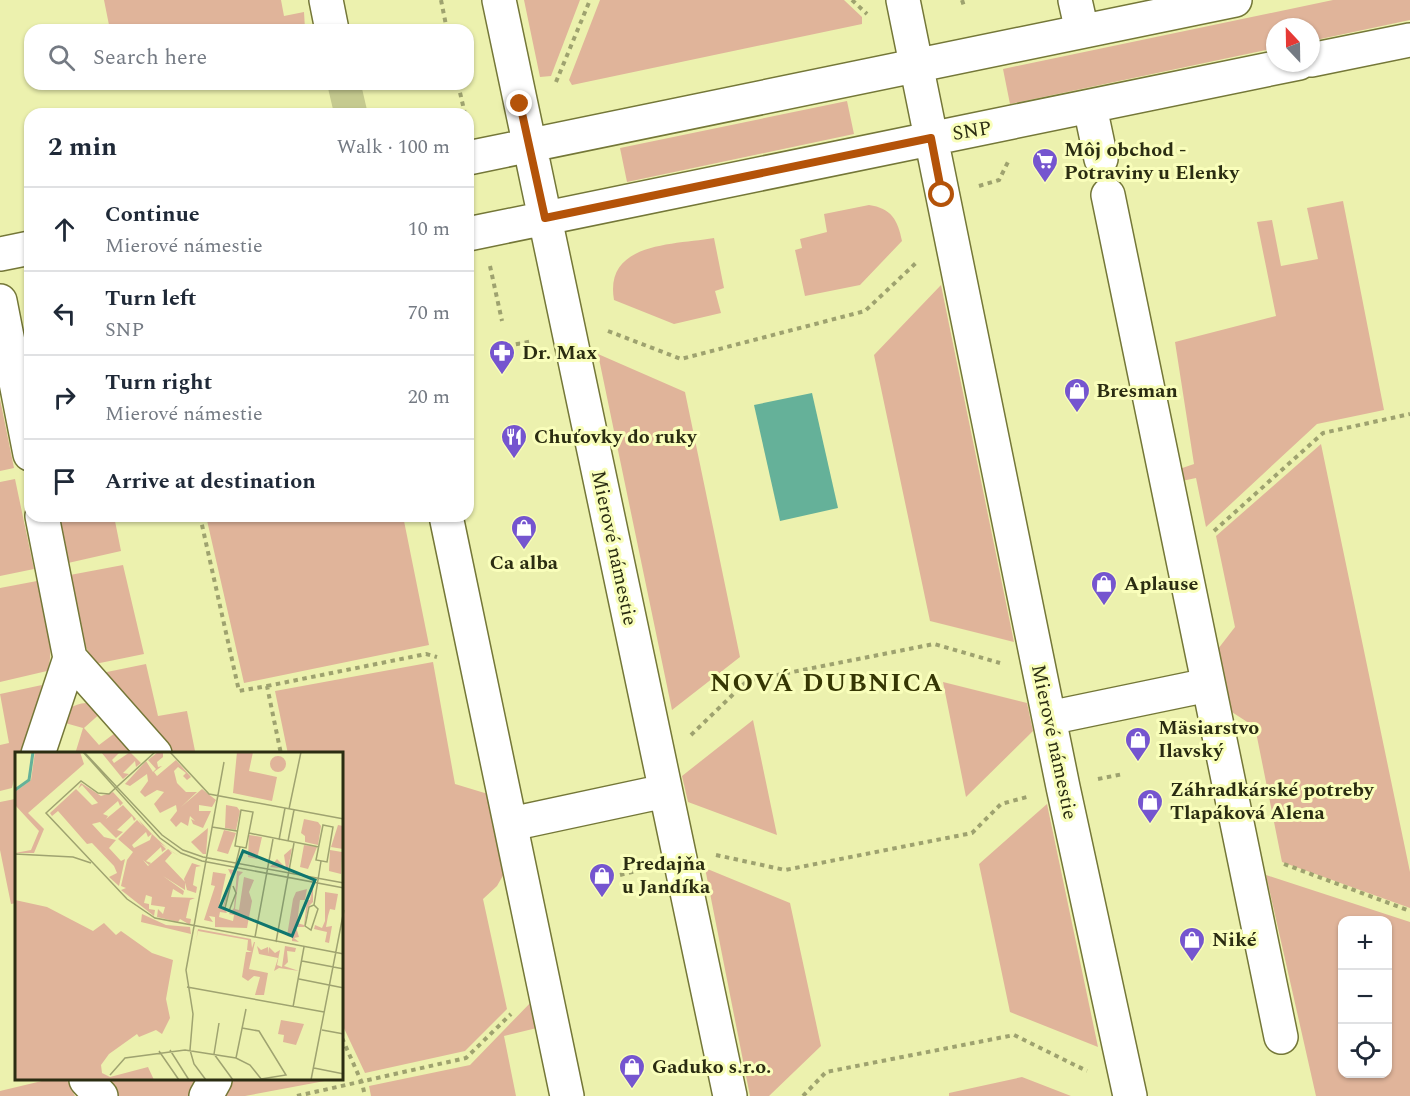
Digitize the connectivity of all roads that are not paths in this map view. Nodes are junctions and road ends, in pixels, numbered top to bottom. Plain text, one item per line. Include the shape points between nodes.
1 (326, 0) edge
2 (500, 0) edge
3 (903, 0) edge
4 (1235, 0) edge
5 (1078, 16) edge
6 (331, 24) edge
7 (1410, 40) edge
8 (1320, 58) edge
9 (916, 64) junction
10 (1266, 70) edge
11 (1090, 107) junction
12 (931, 138) junction
13 (529, 145) junction
14 (474, 157) edge
15 (1101, 159) dead end
16 (1108, 195) dead end
17 (545, 218) junction
18 (474, 233) edge
19 (24, 249) edge
20 (0, 254) edge
21 (9, 321) edge
22 (24, 416) edge
23 (43, 522) edge
24 (447, 522) edge
25 (70, 658) junction
26 (1208, 684) junction
27 (1049, 718) junction
28 (39, 752) edge
29 (153, 752) edge
30 (663, 778) junction
31 (511, 824) junction
32 (1281, 1037) dead end
33 (87, 1081) edge
34 (215, 1081) edge
35 (1129, 1093) edge
36 (101, 1096) edge
37 (206, 1096) edge
38 (567, 1096) edge
39 (730, 1096) edge

1 - 6 street
2 - 13 street, Mierové námestie
3 - 9 street, Mierové námestie
4 - 5 street
5 - 9 street
7 - 8 street
9 - 12 street, Mierové námestie
9 - 13 street
10 - 11 street, SNP
11 - 12 street, SNP
11 - 15 street
12 - 17 street, SNP
12 - 27 street, Mierové námestie
13 - 14 street
13 - 17 street, Mierové námestie
16 - 26 street
17 - 18 street, SNP
17 - 30 street, Mierové námestie
19 - 20 street
21 - 22 street
23 - 25 street
24 - 31 street
25 - 28 street
25 - 29 street
26 - 27 street
26 - 32 street
27 - 35 street, Mierové námestie
30 - 31 street
30 - 39 street, Mierové námestie
31 - 38 street
33 - 36 street
34 - 37 street

